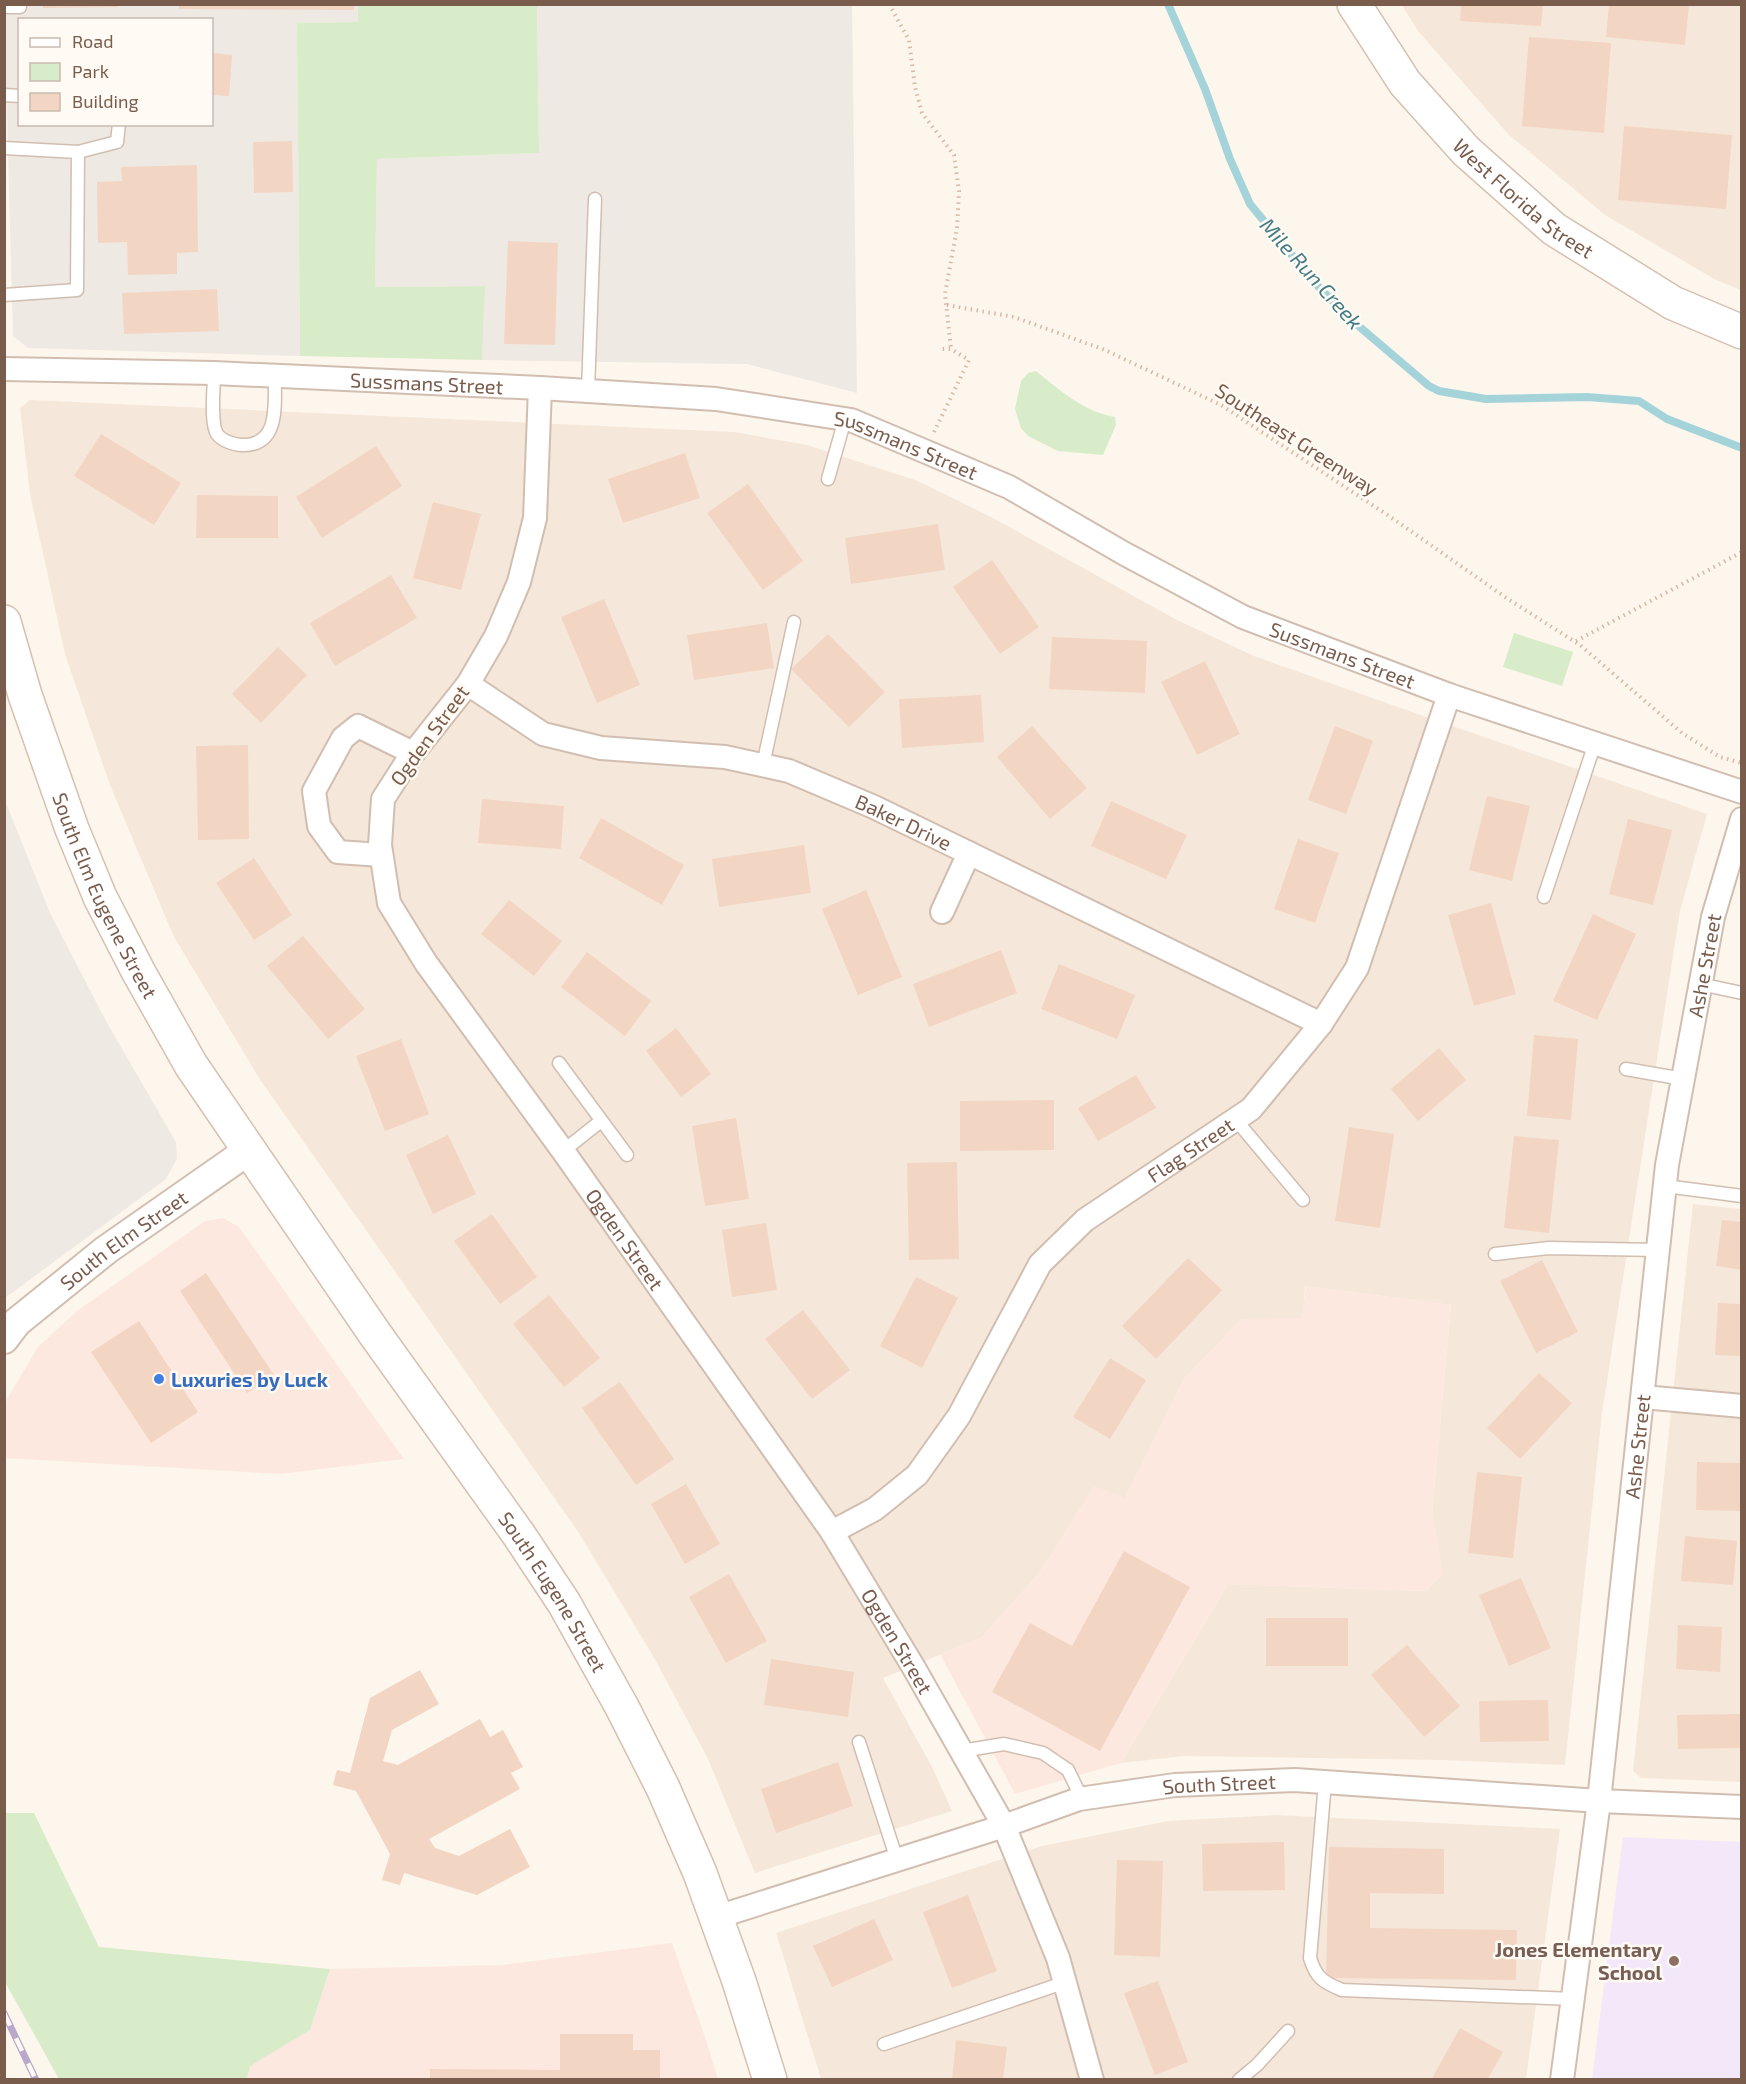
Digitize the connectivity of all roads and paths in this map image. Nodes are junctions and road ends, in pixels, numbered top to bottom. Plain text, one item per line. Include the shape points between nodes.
1 (20, 4) edge
2 (889, 4) edge
3 (1354, 4) edge
4 (4, 7) edge
5 (119, 126) edge
6 (4, 148) edge
7 (78, 152) junction
8 (595, 199) dead end
9 (4, 295) edge
10 (947, 305) junction
11 (1742, 332) edge
12 (939, 349) dead end
13 (951, 349) junction
14 (4, 369) edge
15 (214, 374) junction
16 (275, 376) junction
17 (540, 388) junction
18 (588, 391) junction
19 (845, 419) junction
20 (925, 451) junction
21 (828, 479) dead end
22 (1742, 552) edge
23 (4, 622) edge
24 (794, 622) dead end
25 (1575, 641) junction
26 (468, 684) junction
27 (1449, 695) junction
28 (1595, 743) junction
29 (413, 753) junction
30 (1742, 763) edge
31 (763, 765) junction
32 (1742, 792) edge
33 (1742, 819) edge
34 (969, 853) junction
35 (381, 855) junction
36 (1544, 897) dead end
37 (942, 912) dead end
38 (1700, 984) junction
39 (1742, 993) edge
40 (1321, 1024) junction
41 (559, 1063) dead end
42 (1626, 1069) dead end
43 (1683, 1079) junction
44 (1236, 1120) junction
45 (601, 1121) junction
46 (249, 1150) junction
47 (563, 1151) junction
48 (627, 1155) dead end
49 (1665, 1186) junction
50 (1742, 1196) edge
51 (1303, 1200) dead end
52 (1659, 1250) junction
53 (1495, 1254) dead end
54 (4, 1339) edge
55 (1643, 1397) junction
56 (1742, 1406) edge
57 (832, 1533) junction
58 (859, 1742) dead end
59 (962, 1751) junction
60 (1325, 1782) junction
61 (1082, 1799) junction
62 (1599, 1801) junction
63 (1742, 1807) edge
64 (1004, 1826) junction
65 (897, 1860) junction
66 (717, 1917) junction
67 (1065, 1982) junction
68 (1573, 2000) junction
69 (1288, 2031) dead end
70 (884, 2044) dead end
71 (770, 2079) edge
72 (1092, 2079) edge
73 (1239, 2079) edge
74 (1562, 2079) edge

1 - 4 lane
2 - 10 path via 909,40 922,112 954,155 959,191 957,228 945,294
3 - 11 main road, West Florida Street via 1405,83 1466,151 1554,229 1673,303
5 - 7 lane via 117,142
6 - 7 lane
7 - 9 lane via 77,290
8 - 18 lane
10 - 13 path
10 - 25 path, Southeast Greenway via 1014,317 1095,346 1221,405
12 - 13 path
13 - 20 path via 969,360
14 - 15 street, Sussmans Street
15 - 16 street, Sussmans Street
15 - 16 lane via 214,422 218,435 241,446 266,439 273,424
16 - 17 street, Sussmans Street
17 - 18 street, Sussmans Street
17 - 26 street, Ogden Street via 535,518 519,582 496,636
18 - 19 street, Sussmans Street via 716,399
19 - 20 street, Sussmans Street
19 - 21 lane
20 - 27 street, Sussmans Street via 1009,487 1243,617
22 - 25 path
23 - 46 main road, South Elm Eugene Street via 47,759 100,897 191,1065
24 - 31 lane
25 - 30 path, Southeast Greenway via 1682,733 1720,757
26 - 29 street, Ogden Street
26 - 31 street, Baker Drive via 543,734 602,748 725,757
27 - 28 street, Sussmans Street
27 - 40 street, Flag Street via 1357,968
28 - 32 street, Sussmans Street
28 - 36 lane
29 - 35 street, Ogden Street via 383,799
29 - 35 street via 358,726 343,738 314,791 319,826 338,852
31 - 34 street, Baker Drive via 789,771 874,807
33 - 38 street, Ashe Street via 1713,917
34 - 37 street
34 - 40 street, Baker Drive
35 - 47 street, Ogden Street via 389,903 426,963
38 - 39 lane
38 - 43 street, Ashe Street
40 - 44 street, Flag Street via 1251,1109
41 - 45 lane
42 - 43 lane
43 - 49 street, Ashe Street
44 - 51 lane
44 - 57 street, Flag Street via 1085,1220 1040,1264 959,1416 917,1474 874,1509
45 - 47 lane
45 - 48 lane
46 - 54 street, South Elm Street via 106,1250 16,1322
46 - 66 main road, South Eugene Street via 564,1603 663,1788
47 - 57 street, Ogden Street
49 - 50 lane
49 - 52 street, Ashe Street
52 - 53 lane via 1549,1248
52 - 55 street, Ashe Street
55 - 56 street
55 - 62 street, Ashe Street
57 - 59 street, Ogden Street
58 - 65 lane
59 - 61 lane via 1004,1744 1043,1753 1068,1770
59 - 64 street, Ogden Street
60 - 61 street, South Street via 1175,1785
60 - 62 street, South Street
60 - 68 lane via 1310,1958 1314,1973 1342,1990
61 - 64 street, South Street
62 - 63 street, South Street
62 - 68 street, Ashe Street
64 - 65 street, South Street
64 - 67 street, Ogden Street via 1059,1958
65 - 66 street, South Street
66 - 71 main road, South Eugene Street
67 - 70 lane
67 - 72 street, Ogden Street
68 - 74 street, Ashe Street
69 - 73 lane

